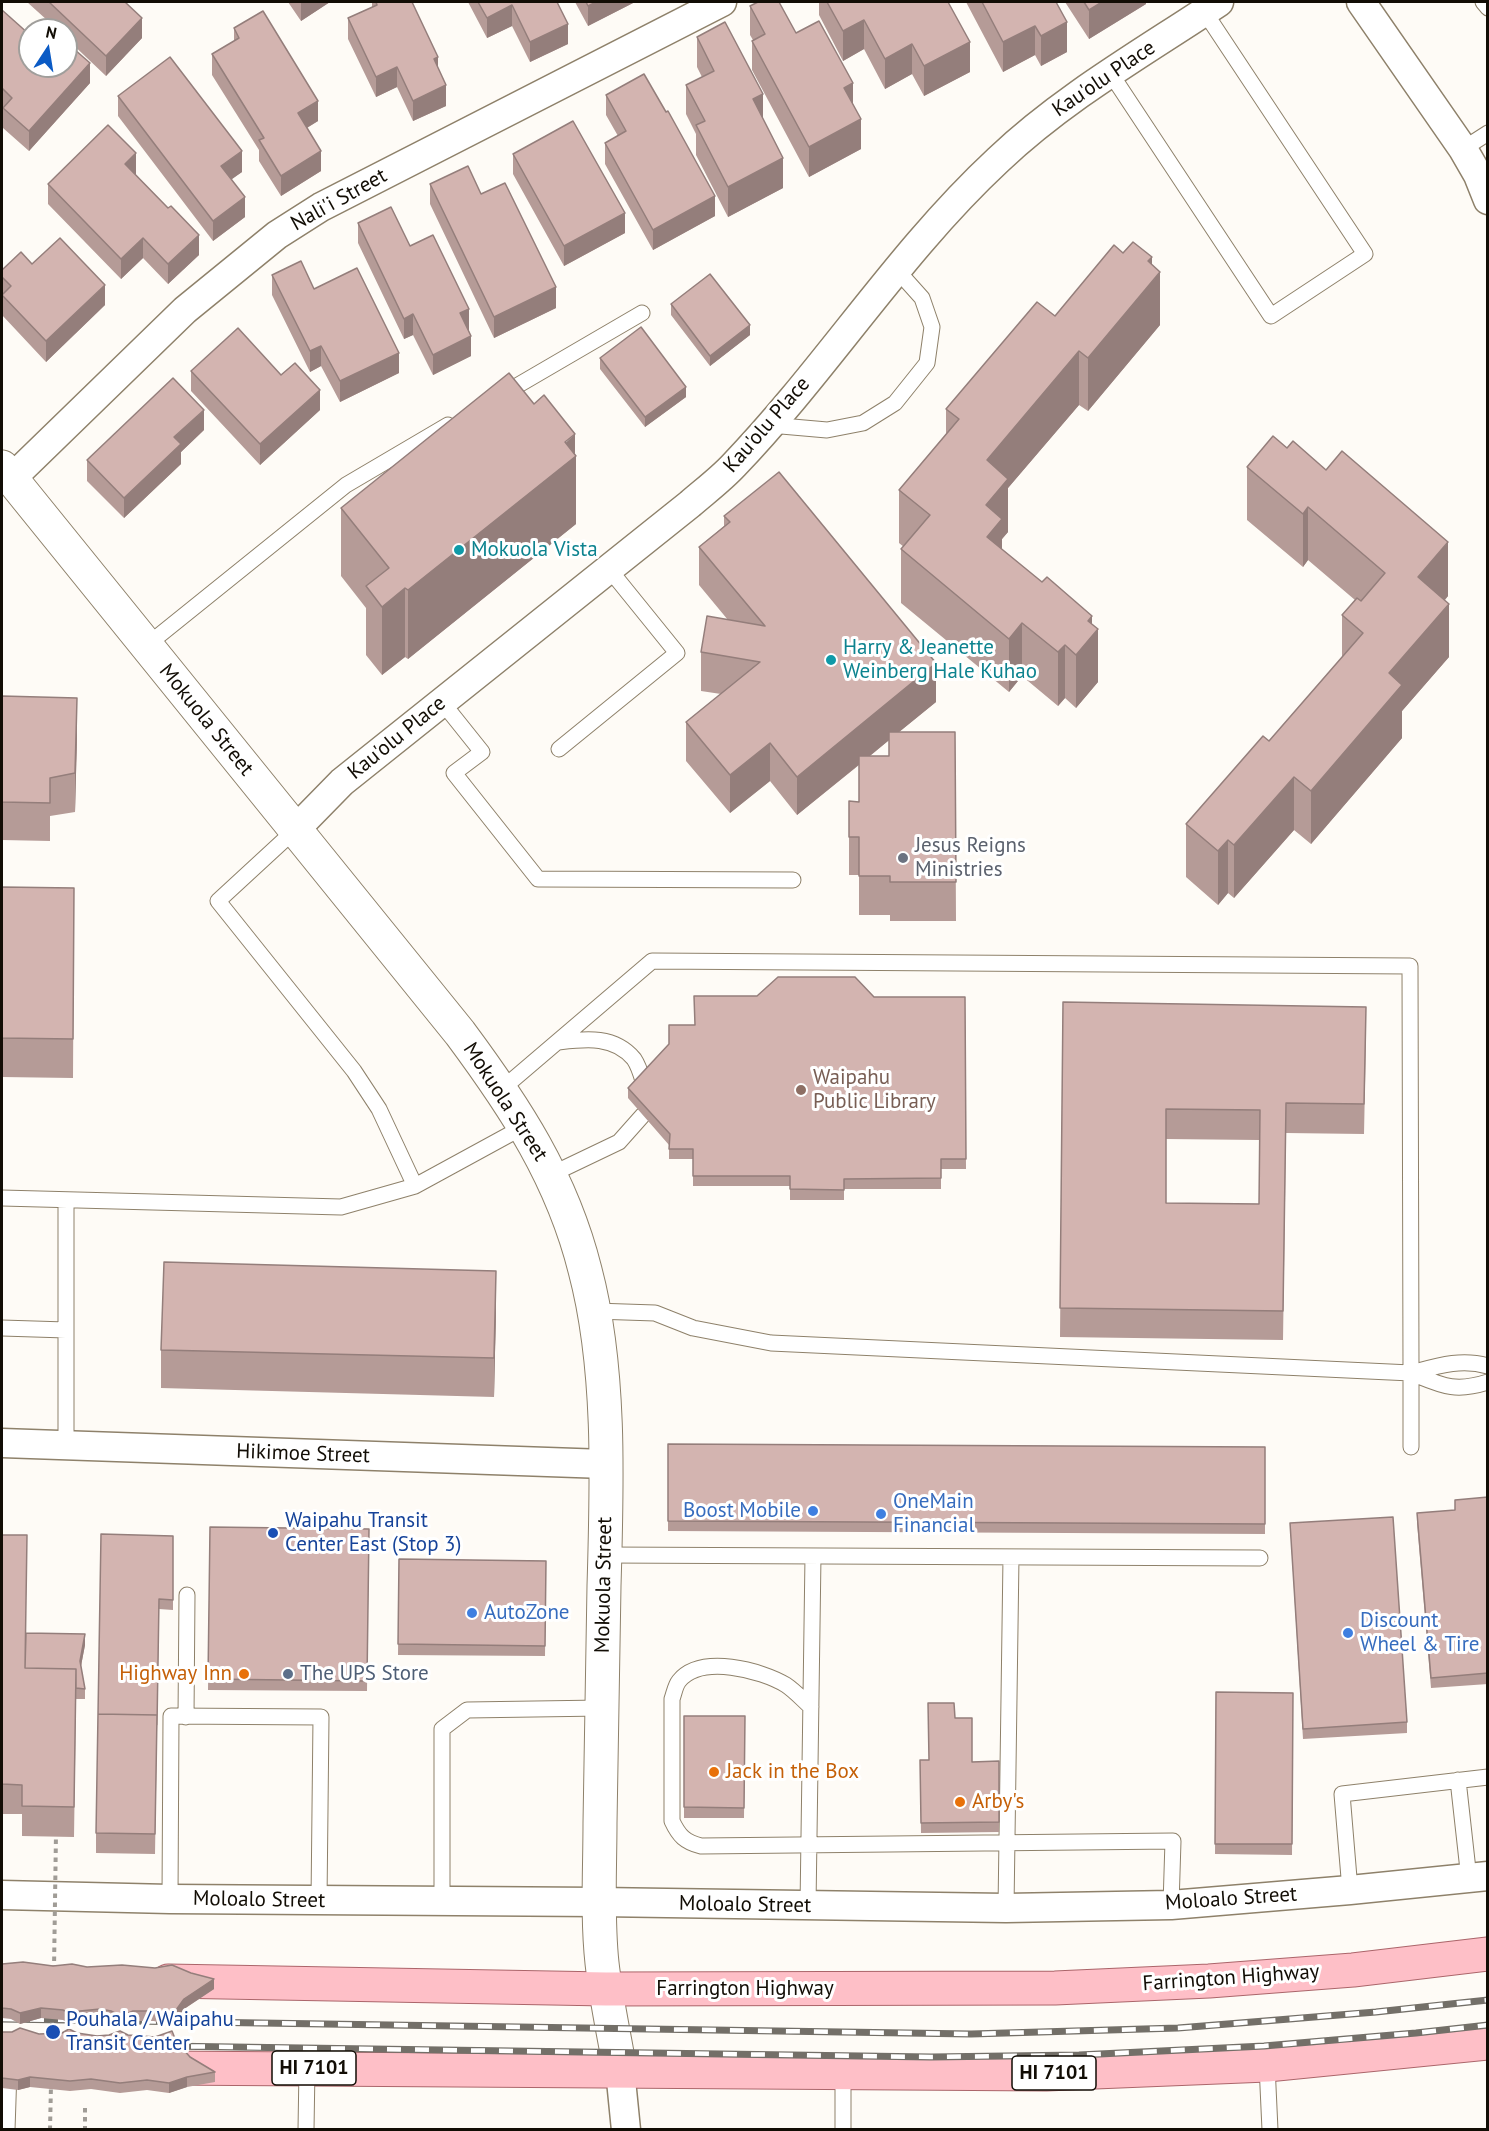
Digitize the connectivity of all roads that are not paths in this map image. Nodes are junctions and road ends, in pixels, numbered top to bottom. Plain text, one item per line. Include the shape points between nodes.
1 (722, 2) edge
2 (1361, 2) edge
3 (1483, 2) edge
4 (1211, 6) edge
5 (1488, 8) edge
6 (1110, 74) junction
7 (1488, 133) edge
8 (1463, 149) junction
9 (1488, 200) edge
10 (896, 269) junction
11 (642, 313) dead end
12 (489, 402) edge
13 (458, 420) edge
14 (770, 425) junction
15 (6, 473) edge
16 (609, 569) junction
17 (146, 646) junction
18 (442, 702) junction
19 (559, 749) dead end
20 (295, 830) junction
21 (793, 880) dead end
22 (558, 1042) junction
23 (643, 1081) edge
24 (502, 1089) junction
25 (643, 1115) edge
26 (525, 1126) junction
27 (550, 1175) junction
28 (415, 1186) junction
29 (2, 1198) edge
30 (66, 1200) junction
31 (595, 1311) junction
32 (2, 1328) edge
33 (66, 1330) junction
34 (1488, 1366) edge
35 (1411, 1373) junction
36 (1488, 1382) edge
37 (2, 1443) edge
38 (66, 1445) junction
39 (1411, 1447) dead end
40 (605, 1464) junction
41 (605, 1556) junction
42 (813, 1556) junction
43 (1011, 1557) junction
44 (1260, 1558) dead end
45 (187, 1595) dead end
46 (811, 1707) junction
47 (602, 1708) junction
48 (186, 1717) junction
49 (1488, 1777) edge
50 (1458, 1780) junction
51 (1007, 1843) junction
52 (809, 1845) junction
53 (1478, 1877) edge
54 (1350, 1890) junction
55 (2, 1895) edge
56 (170, 1899) junction
57 (319, 1901) junction
58 (442, 1902) junction
59 (599, 1902) junction
60 (1171, 1905) junction
61 (808, 1906) junction
62 (1006, 1908) junction
63 (1488, 1954) edge
64 (144, 1980) edge
65 (606, 1989) junction
66 (1488, 2043) edge
67 (48, 2064) edge
68 (1267, 2065) junction
69 (5, 2067) edge
70 (134, 2068) edge
71 (307, 2068) junction
72 (620, 2070) junction
73 (843, 2073) junction
74 (7, 2130) edge
75 (306, 2130) edge
76 (626, 2130) edge
77 (843, 2130) edge
78 (1270, 2130) edge

1 - 15 street, Nali'i Street via 321,207 277,235 185,310
2 - 8 street
3 - 5 lane
4 - 6 street, Kau'olu Place
4 - 6 lane via 1365,254 1271,316
6 - 10 street, Kau'olu Place via 1053,113 998,159
7 - 8 lane
8 - 9 street
10 - 14 street, Kau'olu Place
10 - 14 lane via 922,298 932,327 927,363 895,404 862,423 827,430
11 - 12 lane
13 - 17 lane via 346,484
14 - 16 street, Kau'olu Place via 724,474
15 - 17 street, Mokuola Street
16 - 18 street, Kau'olu Place
16 - 19 lane via 677,653
17 - 20 street, Mokuola Street
18 - 20 street, Kau'olu Place via 342,782
18 - 21 lane via 482,752 454,773 538,879
20 - 24 street, Mokuola Street
20 - 28 lane via 218,901 354,1071 379,1109
22 - 23 lane via 603,1040 621,1048 634,1060
22 - 24 lane
22 - 35 lane via 652,961 1410,966
24 - 26 street, Mokuola Street
25 - 27 lane via 619,1142
26 - 27 street, Mokuola Street
26 - 28 lane
27 - 31 street, Mokuola Street via 585,1268
28 - 30 lane via 341,1207
29 - 30 lane
30 - 33 lane
31 - 35 lane via 655,1313 693,1328 771,1343
31 - 40 street, Mokuola Street via 602,1363
32 - 33 lane
33 - 38 lane
34 - 35 lane via 1448,1363
35 - 36 lane via 1449,1388
35 - 39 lane
37 - 38 street, Hikimoe Street
38 - 40 street, Hikimoe Street
40 - 41 street, Mokuola Street
41 - 42 lane
41 - 47 street, Mokuola Street
42 - 43 lane
42 - 46 lane
43 - 44 lane
43 - 51 lane
45 - 48 lane
46 - 52 lane
46 - 52 lane via 787,1686 762,1673 734,1667 690,1672 678,1682 672,1699 672,1821 679,1836 689,1844 701,1846
47 - 58 lane via 467,1710 442,1729
47 - 59 street, Mokuola Street
48 - 56 lane via 171,1716
48 - 57 lane via 321,1717
49 - 50 lane
50 - 53 lane
50 - 54 lane via 1342,1794
51 - 52 lane
51 - 60 lane via 1173,1841
51 - 62 lane
52 - 61 lane
53 - 54 street, Moloalo Street
54 - 60 street, Moloalo Street
55 - 56 street, Moloalo Street
56 - 57 street, Moloalo Street
57 - 58 street, Moloalo Street
58 - 59 street, Moloalo Street
59 - 61 street, Moloalo Street
59 - 65 street, Mokuola Street
60 - 62 street, Moloalo Street
61 - 62 street, Moloalo Street
63 - 65 main road, Farrington Highway via 1342,1971 1055,1988
64 - 65 main road, Farrington Highway
65 - 72 street, Mokuola Street
66 - 68 main road, HI 7101
67 - 69 main road
68 - 73 main road, HI 7101 via 1046,2074
68 - 78 lane
69 - 74 lane
70 - 71 main road, HI 7101
71 - 72 main road, HI 7101
71 - 75 lane
72 - 73 main road, HI 7101
72 - 76 street
73 - 77 lane

